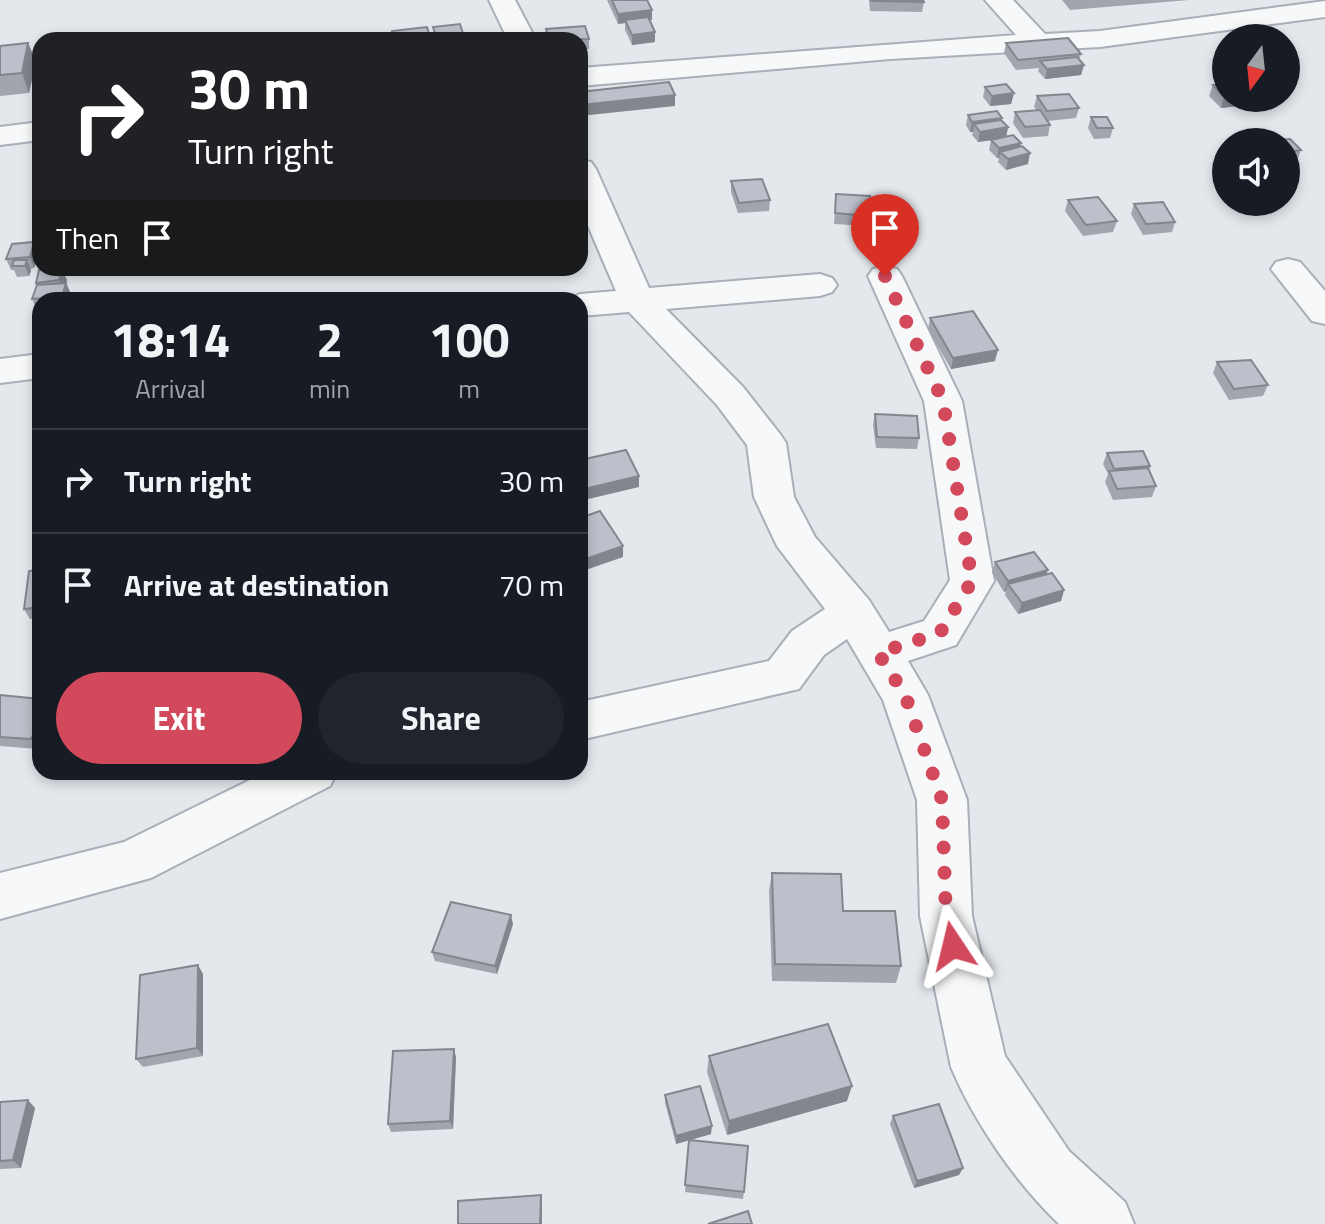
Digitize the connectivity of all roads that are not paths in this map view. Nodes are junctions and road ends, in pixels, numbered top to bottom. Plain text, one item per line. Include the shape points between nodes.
1 (502, 0) edge
2 (998, 0) edge
3 (1325, 9) edge
4 (518, 32) edge
5 (1038, 43) junction
6 (588, 76) edge
7 (32, 132) edge
8 (0, 136) edge
9 (588, 187) edge
10 (1288, 269) dead end
11 (885, 276) dead end
12 (820, 285) dead end
13 (636, 298) junction
14 (588, 304) edge
15 (1325, 313) edge
16 (32, 367) edge
17 (0, 371) edge
18 (853, 612) junction
19 (878, 653) junction
20 (588, 719) edge
21 (297, 780) edge
22 (0, 896) edge
23 (1103, 1224) edge

1 - 4 street
2 - 5 street
3 - 5 street
5 - 6 street
7 - 8 street
9 - 13 street
10 - 15 street
11 - 19 street via 943,401 972,581 940,633
12 - 13 street
13 - 14 street
13 - 18 street via 730,396 766,443 774,497 798,546
16 - 17 street
18 - 19 street
18 - 20 street via 808,643 783,676
19 - 23 street via 905,695 942,800 946,916 979,1067 1048,1172
21 - 22 street via 133,862

